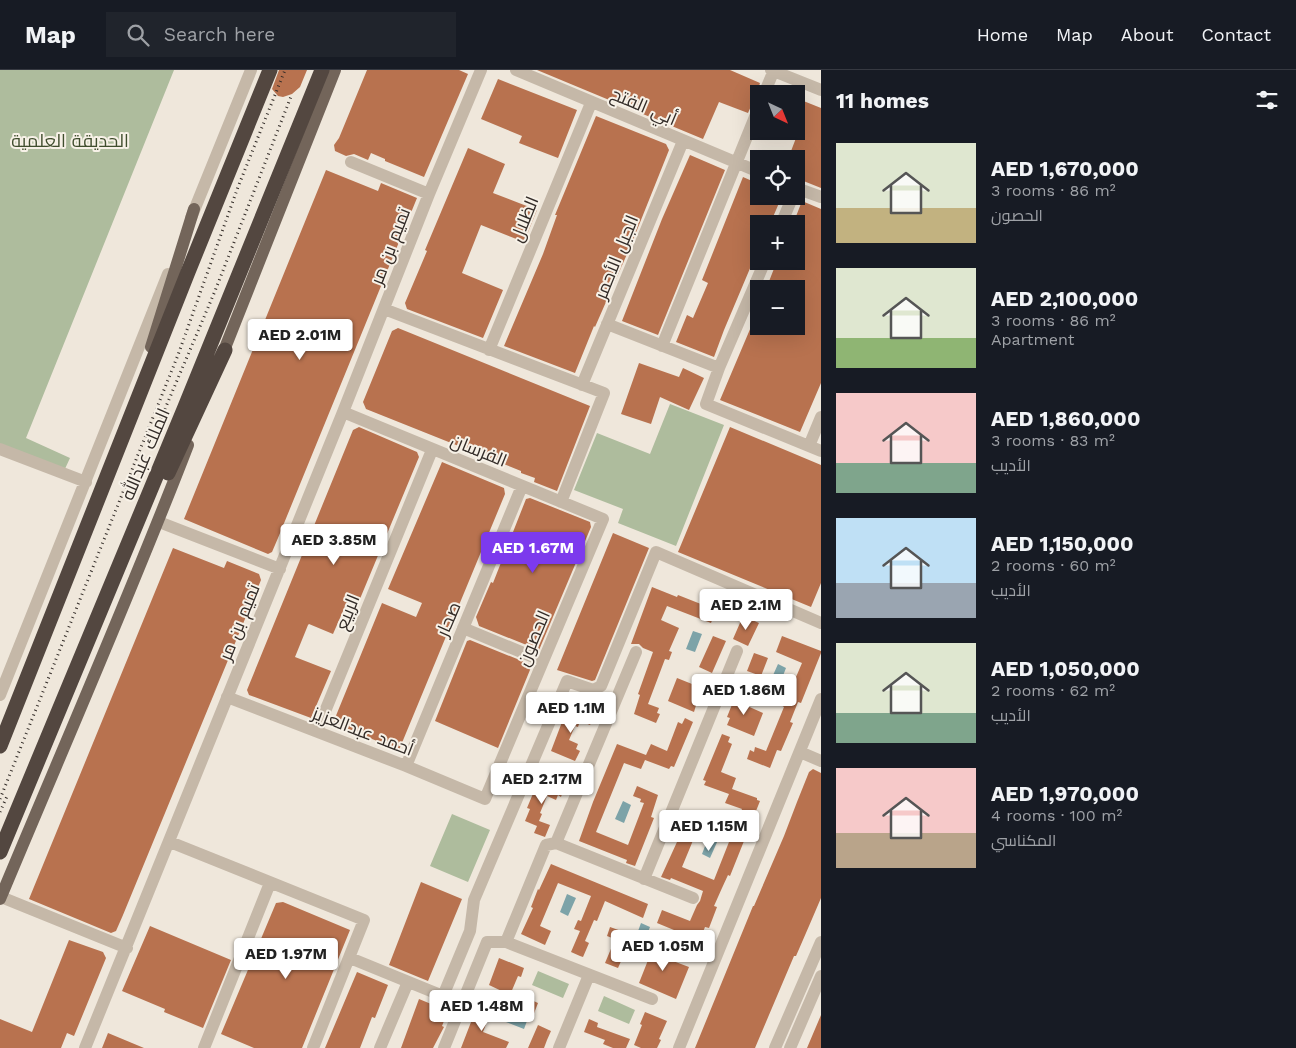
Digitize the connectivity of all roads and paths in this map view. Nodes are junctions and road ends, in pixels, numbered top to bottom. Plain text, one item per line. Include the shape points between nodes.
1 (251, 70) edge
2 (270, 70) edge
3 (322, 70) edge
4 (334, 70) edge
5 (481, 70) edge
6 (516, 70) edge
7 (773, 70) edge
8 (767, 85) edge
9 (821, 90) edge
10 (591, 102) junction
11 (750, 129) edge
12 (683, 141) junction
13 (351, 162) dead end
14 (736, 162) junction
15 (750, 168) edge
16 (805, 192) edge
17 (429, 194) junction
18 (821, 198) edge
19 (194, 209) junction
20 (761, 270) edge
21 (384, 309) junction
22 (608, 324) junction
23 (662, 346) junction
24 (225, 350) junction
25 (489, 350) junction
26 (719, 368) junction
27 (582, 385) junction
28 (343, 412) junction
29 (821, 417) edge
30 (128, 424) junction
31 (815, 448) edge
32 (0, 449) edge
33 (432, 450) junction
34 (86, 482) junction
35 (522, 486) junction
36 (561, 502) junction
37 (603, 519) joint
38 (158, 522) junction
39 (280, 569) junction
40 (821, 623) edge
41 (463, 628) junction
42 (44, 636) junction
43 (737, 651) dead end
44 (636, 652) dead end
45 (543, 661) junction
46 (0, 695) edge
47 (227, 696) junction
48 (821, 699) edge
49 (0, 725) edge
50 (316, 731) junction
51 (45, 743) junction
52 (0, 746) edge
53 (800, 752) junction
54 (821, 760) edge
55 (406, 766) junction
56 (485, 799) joint
57 (170, 842) junction
58 (556, 843) junction
59 (0, 852) edge
60 (644, 878) junction
61 (270, 883) junction
62 (0, 898) edge
63 (693, 898) dead end
64 (506, 942) junction
65 (821, 942) edge
66 (127, 948) junction
67 (350, 958) junction
68 (589, 975) junction
69 (821, 976) edge
70 (408, 982) junction
71 (652, 999) dead end
72 (86, 1048) edge
73 (204, 1048) edge
74 (314, 1048) edge
75 (380, 1048) edge
76 (444, 1048) edge
77 (559, 1048) edge
78 (679, 1048) edge
79 (775, 1048) edge
80 (790, 1048) edge

1 - 19 street
2 - 30 highway, الملك عبدالله
3 - 51 highway, الملك عبدالله
4 - 24 main road
5 - 17 street, تميم بن مر
6 - 10 street, أبي الفتح
7 - 8 street
7 - 9 street
10 - 12 street, أبي الفتح
10 - 25 street, الظلال
11 - 14 street
12 - 14 street, أبي الفتح
12 - 22 street, الجبل الأحمر
13 - 17 street
14 - 15 street, أبي الفتح
14 - 23 street
16 - 18 street
17 - 21 street, تميم بن مر
19 - 30 main road
19 - 34 street
20 - 26 street
21 - 25 street
21 - 28 street, تميم بن مر
22 - 23 street
22 - 27 street, الجبل الأحمر
23 - 26 street
24 - 38 main road
24 - 51 highway
25 - 27 street
26 - 31 street via 706,404
27 - 36 street via 604,393
28 - 33 street, الفرسان
28 - 39 street, تميم بن مر
29 - 31 street
30 - 42 highway, الملك عبدالله
32 - 34 street
33 - 35 street, الفرسان
33 - 50 street, الربيع
34 - 46 street
35 - 36 street, الفرسان
35 - 41 street, صحار
36 - 37 street, الفرسان
37 - 45 street, الحصون
38 - 39 street
38 - 62 main road
39 - 47 street, تميم بن مر
40 - 70 street via 656,552 601,686 593,690 567,681 474,900 470,931 443,996
41 - 45 street
41 - 55 street, صحار
42 - 49 highway
42 - 52 highway, الملك عبدالله
43 - 60 street
44 - 58 street
45 - 56 street, الحصون
47 - 50 street, أحمد عبدالعزيز
47 - 57 street, تميم بن مر
48 - 53 street
50 - 55 street, أحمد عبدالعزيز
51 - 59 highway, الملك عبدالله
53 - 54 street
53 - 78 street
55 - 56 street, أحمد عبدالعزيز
57 - 61 street
57 - 66 street, تميم بن مر
58 - 60 street
58 - 64 street via 546,845
60 - 63 street
61 - 67 street via 364,920
61 - 73 street
62 - 66 street
64 - 68 street
64 - 76 street via 487,942
65 - 79 street
66 - 72 street, تميم بن مر
67 - 70 street
67 - 74 street
68 - 71 street
68 - 77 street
69 - 80 street
70 - 75 street

